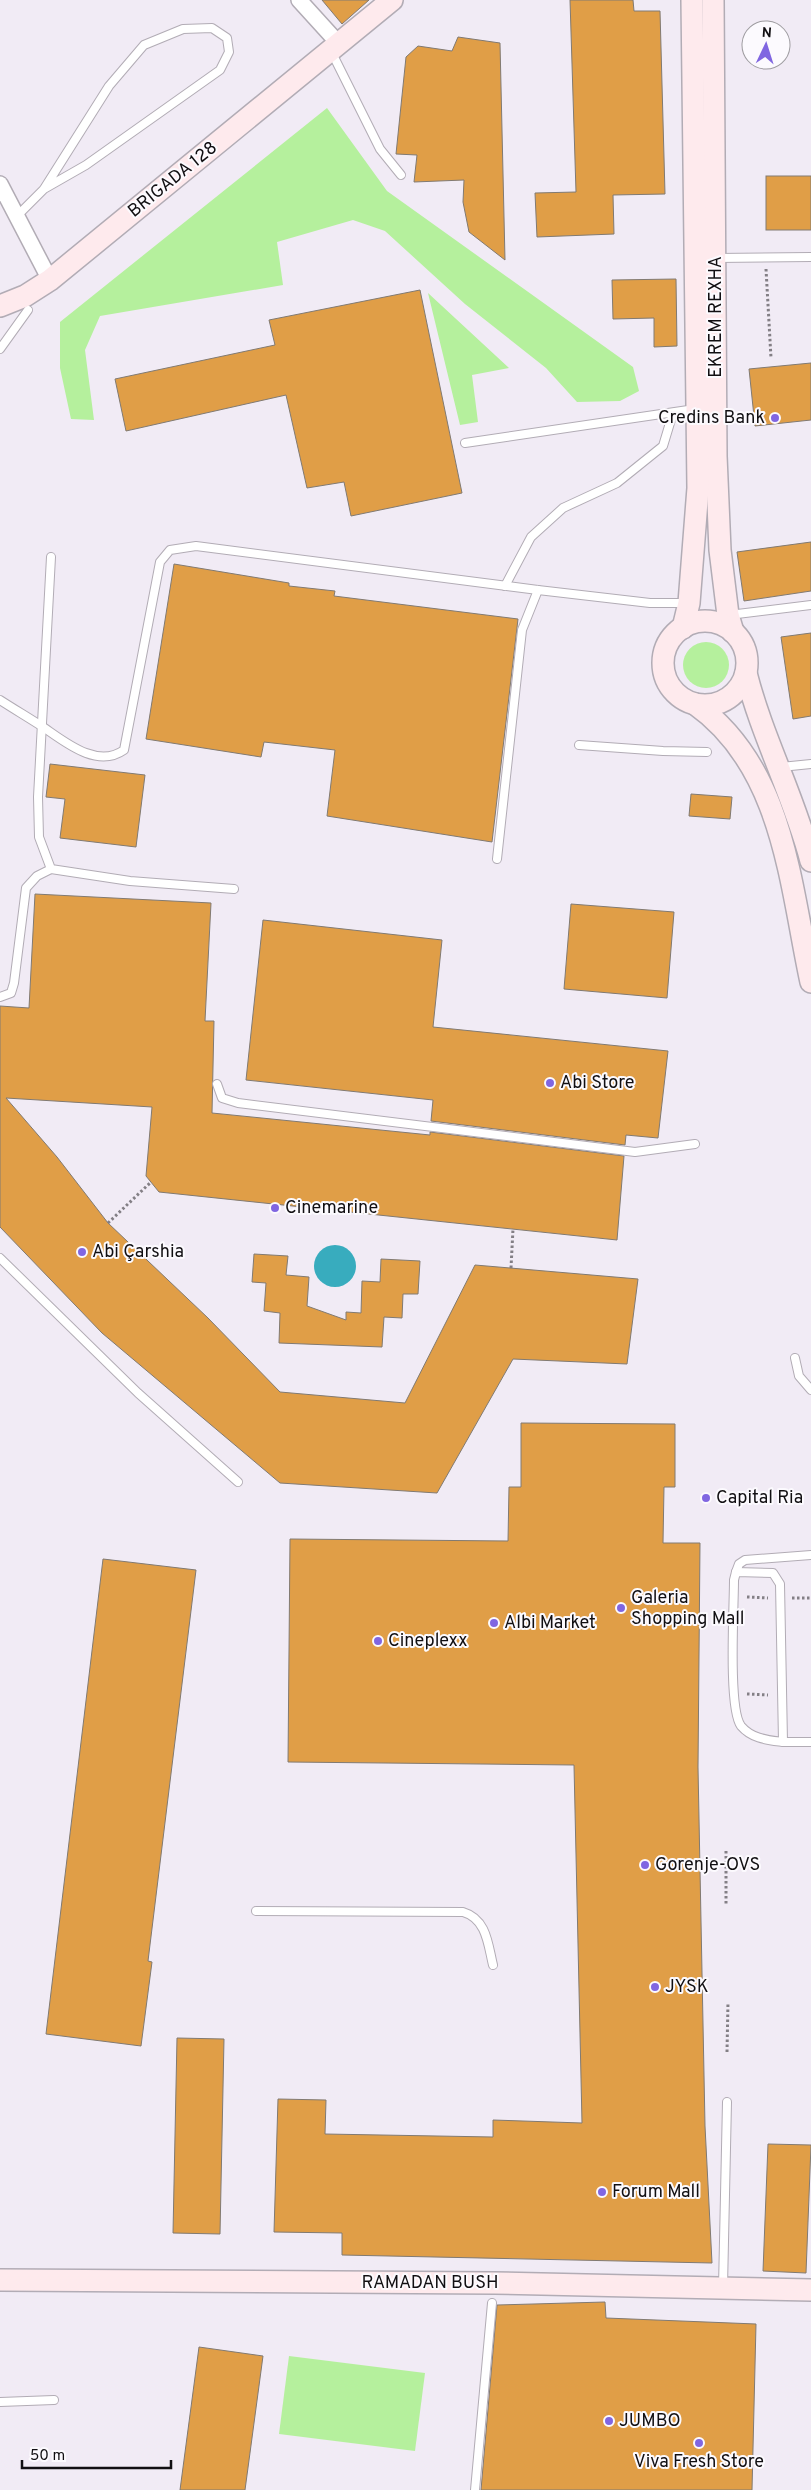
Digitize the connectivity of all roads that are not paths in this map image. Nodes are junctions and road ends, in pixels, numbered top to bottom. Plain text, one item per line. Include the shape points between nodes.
1 (299, 0) edge
2 (392, 0) edge
3 (692, 0) edge
4 (713, 0) edge
5 (335, 47) junction
6 (401, 175) dead end
7 (0, 184) edge
8 (44, 189) junction
9 (18, 215) junction
10 (811, 257) edge
11 (716, 258) junction
12 (50, 280) junction
13 (0, 306) edge
14 (28, 310) dead end
15 (0, 348) edge
16 (697, 409) junction
17 (673, 413) junction
18 (465, 443) dead end
19 (51, 557) dead end
20 (505, 586) junction
21 (538, 590) junction
22 (689, 603) junction
23 (811, 605) edge
24 (731, 624) junction
25 (683, 628) junction
26 (746, 673) junction
27 (0, 700) edge
28 (696, 704) junction
29 (42, 726) junction
30 (579, 745) dead end
31 (707, 752) dead end
32 (811, 764) edge
33 (779, 767) junction
34 (497, 859) dead end
35 (811, 861) edge
36 (51, 869) junction
37 (234, 889) dead end
38 (811, 982) edge
39 (0, 997) edge
40 (218, 1084) dead end
41 (695, 1144) dead end
42 (0, 1258) edge
43 (795, 1358) dead end
44 (811, 1390) edge
45 (238, 1482) dead end
46 (811, 1555) edge
47 (736, 1572) junction
48 (783, 1742) junction
49 (811, 1742) edge
50 (256, 1911) dead end
51 (493, 1965) dead end
52 (728, 2102) dead end
53 (0, 2280) edge
54 (723, 2287) junction
55 (811, 2290) edge
56 (492, 2303) dead end
57 (54, 2400) dead end
58 (0, 2402) edge
59 (475, 2490) edge

1 - 5 street
2 - 5 street, BRIGADA 128
3 - 16 street, EKREM REXHA
4 - 11 street, EKREM REXHA
5 - 6 lane via 380,149
5 - 12 street, BRIGADA 128
7 - 9 street
8 - 8 lane via 109,86 144,45 183,29 212,28 227,38 229,52 220,70 86,165
8 - 9 lane
9 - 12 street
10 - 11 lane
11 - 24 street, EKREM REXHA via 716,456 720,550
12 - 13 street, BRIGADA 128 via 25,296
14 - 15 lane
16 - 17 lane
16 - 22 street, EKREM REXHA via 697,497
17 - 18 lane
17 - 20 lane via 664,446 617,483 563,508 531,537
19 - 29 lane
20 - 21 lane
20 - 29 lane via 196,546 170,550 160,562 124,750 111,756 100,756 76,750
21 - 22 lane via 650,603
21 - 34 lane via 522,630
22 - 25 street, EKREM REXHA
23 - 24 lane
24 - 25 street via 696,622
24 - 26 street, EKREM REXHA via 745,651
25 - 28 street, EKREM REXHA via 665,649 665,677 677,694
26 - 28 street via 741,685 727,698 708,705
26 - 33 street, EKREM REXHA
27 - 29 lane
28 - 38 street, EKREM REXHA via 730,735 760,783 773,812 795,894
29 - 36 lane via 39,837
30 - 31 lane
32 - 33 lane
33 - 35 street, EKREM REXHA
36 - 37 lane via 130,881
36 - 39 lane via 37,876 26,888 14,983 10,993
40 - 41 lane via 222,1098 238,1104 635,1152
42 - 45 lane via 138,1394
43 - 44 lane via 800,1376
46 - 47 lane via 745,1560
47 - 48 lane via 734,1694 740,1725 752,1736
47 - 48 lane via 773,1573 780,1584
48 - 49 lane
50 - 51 lane via 463,1912 474,1916 482,1926
52 - 54 lane
53 - 54 street, RAMADAN BUSH
54 - 55 street, RAMADAN BUSH
56 - 59 lane
57 - 58 lane

